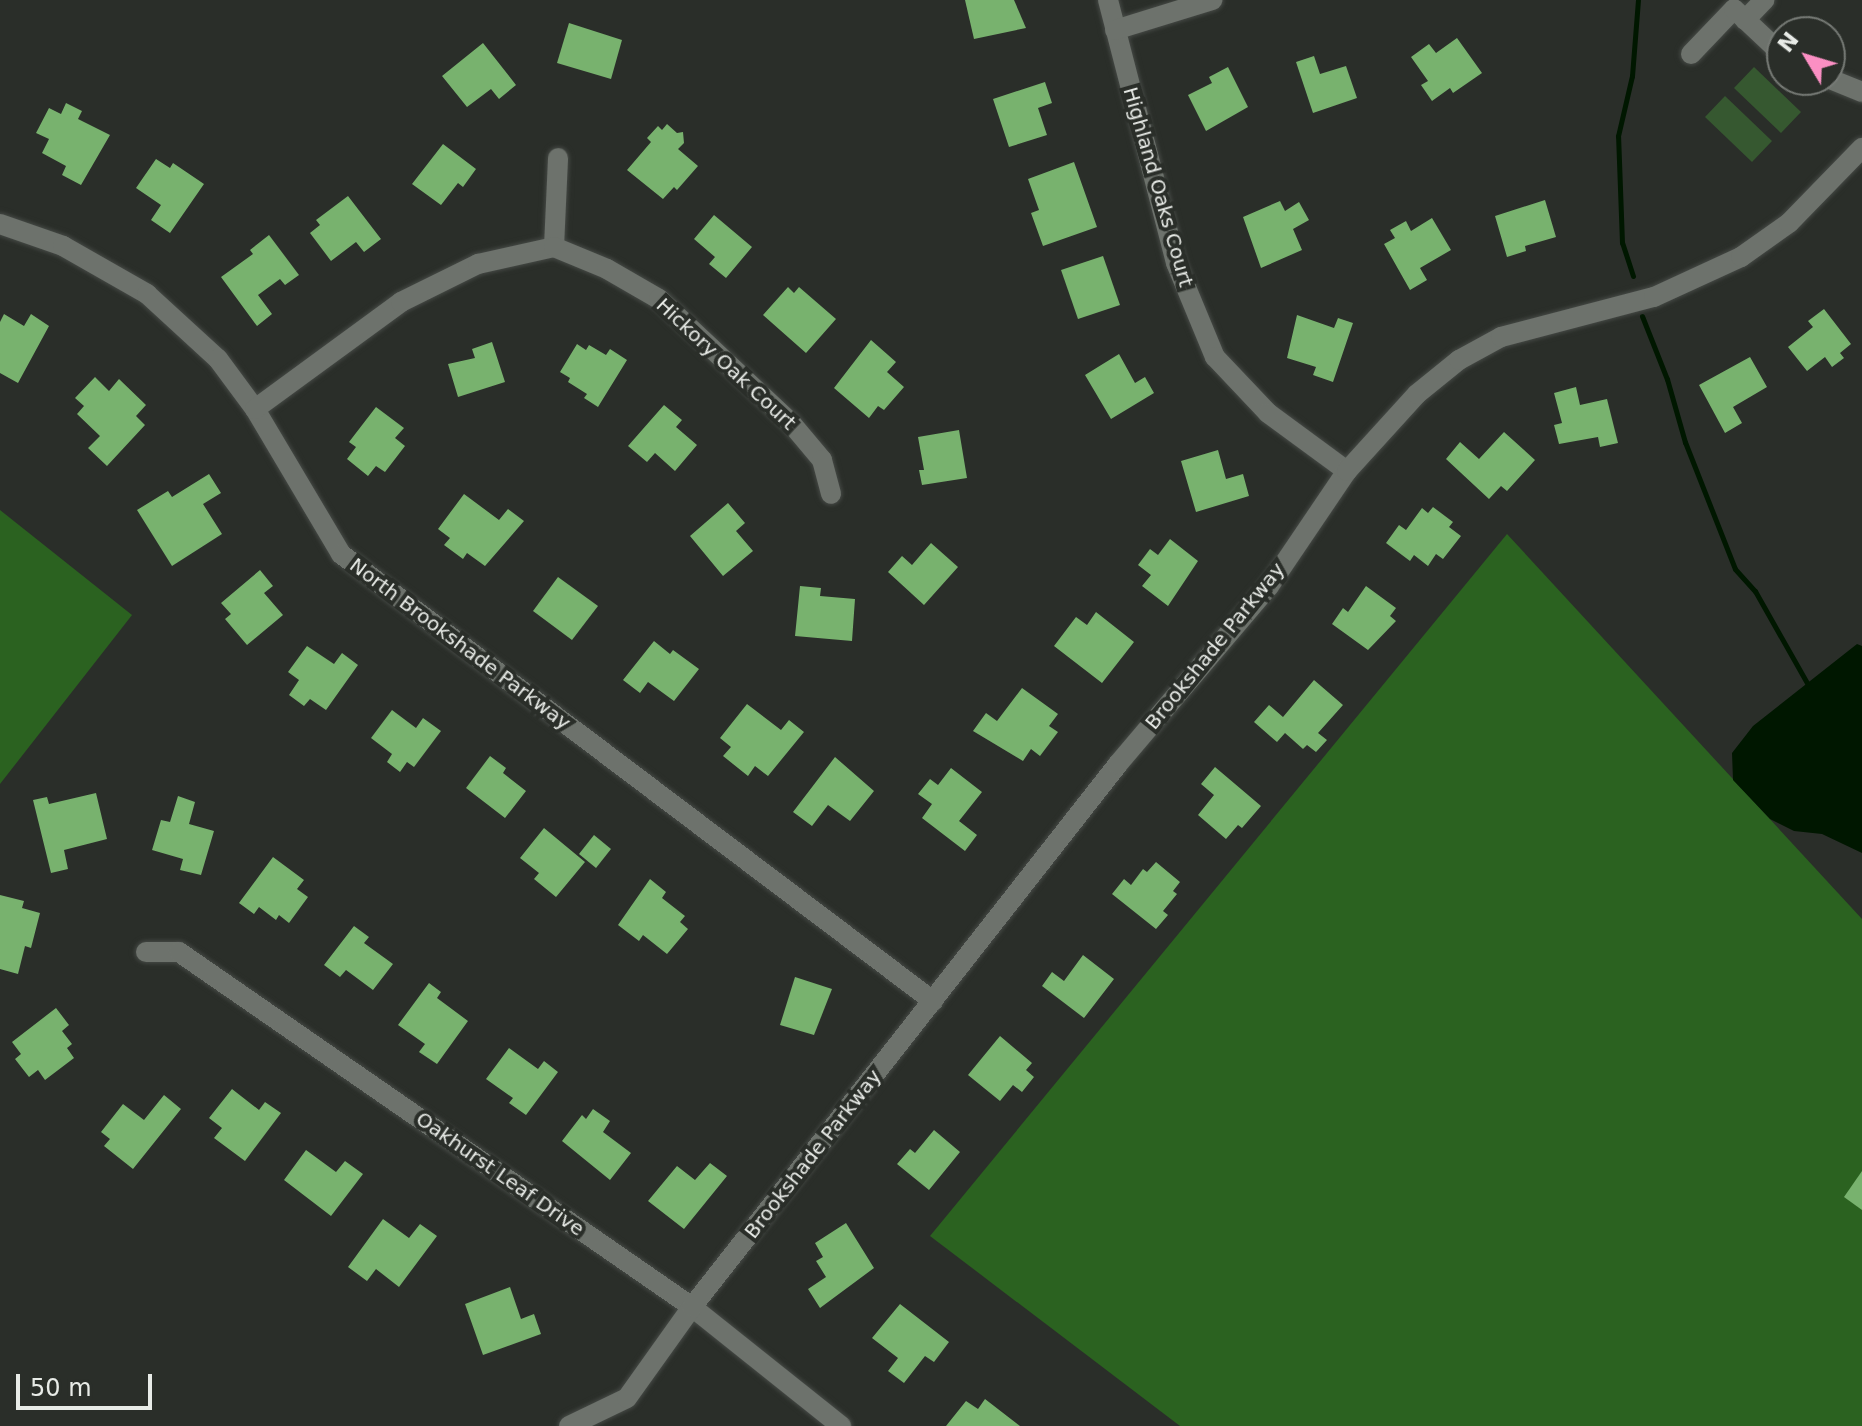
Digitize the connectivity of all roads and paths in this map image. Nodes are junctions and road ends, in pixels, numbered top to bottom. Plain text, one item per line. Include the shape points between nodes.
1 (1108, 0) edge
2 (1212, 0) edge
3 (1764, 0) edge
4 (1745, 20) junction
5 (1115, 30) junction
6 (1766, 39) edge
7 (1691, 54) dead end
8 (1862, 148) edge
9 (558, 158) dead end
10 (0, 224) edge
11 (554, 247) junction
12 (255, 409) junction
13 (1347, 471) junction
14 (831, 494) dead end
15 (146, 952) dead end
16 (933, 1001) junction
17 (692, 1307) junction
18 (569, 1426) edge
19 (841, 1426) edge

1 - 5 street, Highland Oaks Court
2 - 5 street
3 - 4 street
4 - 6 street
4 - 7 street via 1734,9
5 - 13 street, Highland Oaks Court via 1176,263 1215,357 1268,413
8 - 13 street, Brookshade Parkway via 1789,223 1741,257 1654,297 1501,337 1459,360 1417,394
9 - 11 street
10 - 12 street, North Brookshade Parkway via 63,246 147,294 218,359
11 - 12 street via 478,264 401,302
11 - 14 street, Hickory Oak Court via 659,299 791,423 822,460
12 - 16 street, North Brookshade Parkway via 341,554
13 - 16 street, Brookshade Parkway via 1269,586 1118,764
15 - 17 street, Oakhurst Leaf Drive via 179,952
16 - 17 street, Brookshade Parkway
17 - 18 street, Brookshade Parkway via 627,1398
17 - 19 street, Oakhurst Leaf Drive

